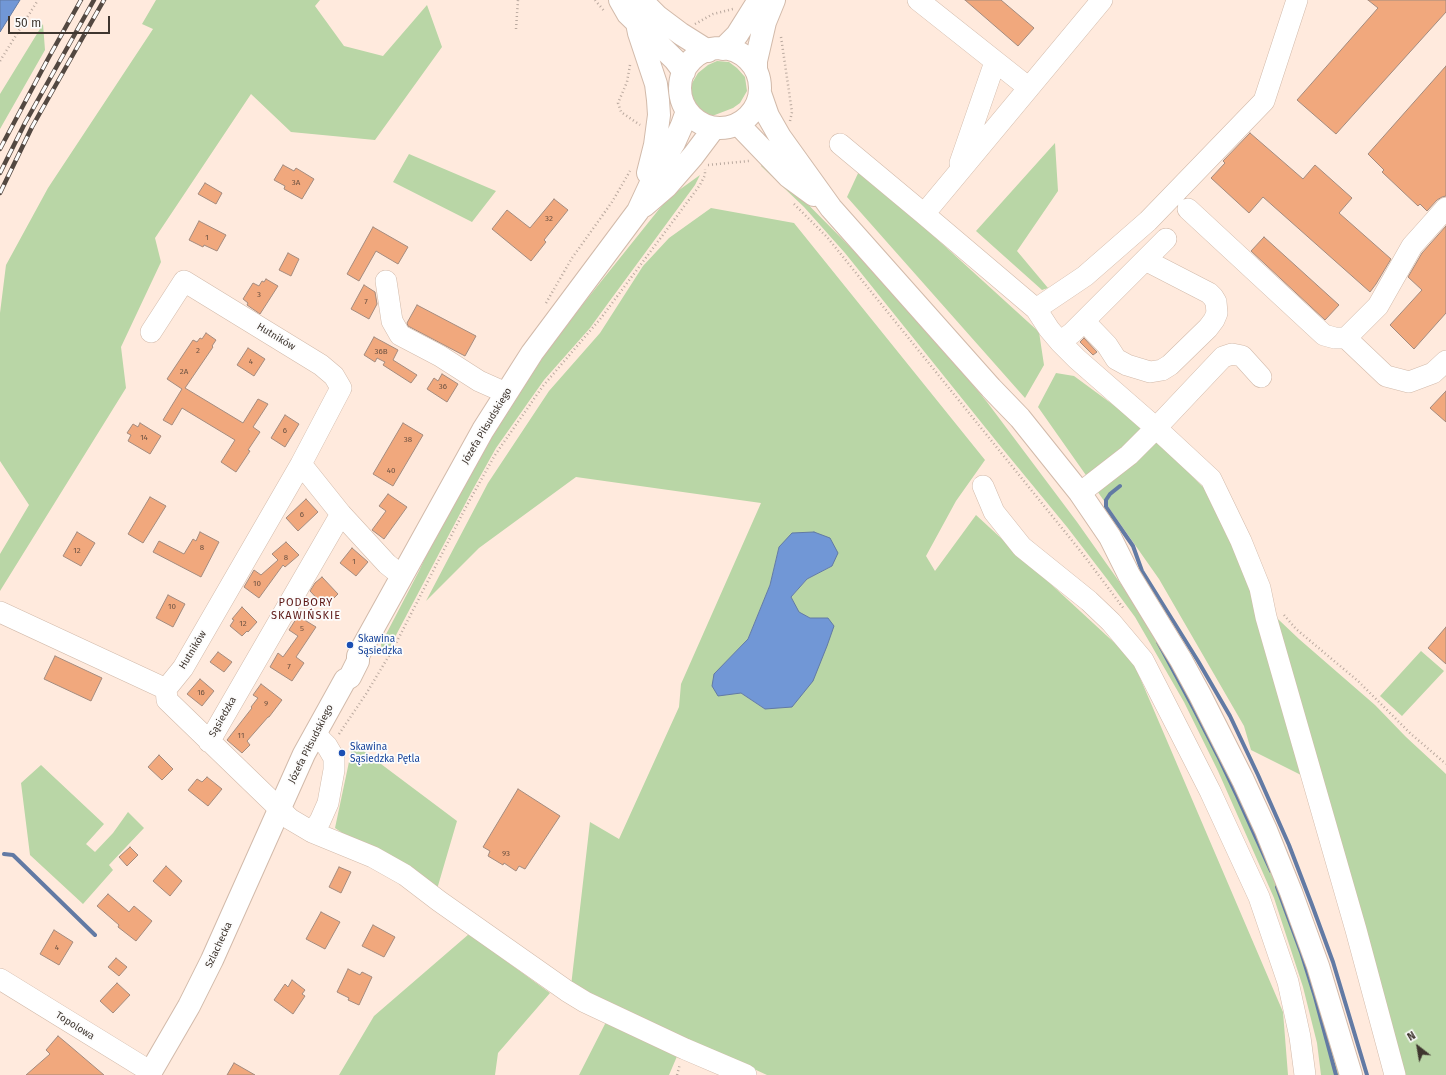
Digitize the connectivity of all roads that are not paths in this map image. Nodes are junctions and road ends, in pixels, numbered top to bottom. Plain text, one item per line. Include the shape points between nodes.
1 (638, 0) edge
2 (759, 0) edge
3 (774, 0) edge
4 (918, 0) edge
5 (1102, 0) edge
6 (1297, 0) edge
7 (610, 8) edge
8 (637, 23) junction
9 (715, 50) junction
10 (995, 62) junction
11 (756, 70) junction
12 (684, 72) junction
13 (1029, 88) junction
14 (760, 93) junction
15 (687, 111) junction
16 (738, 124) junction
17 (714, 128) junction
18 (840, 144) dead end
19 (955, 176) junction
20 (831, 208) junction
21 (1446, 208) edge
22 (1188, 209) dead end
23 (638, 211) junction
24 (924, 214) junction
25 (1166, 239) dead end
26 (1145, 260) junction
27 (386, 281) dead end
28 (1036, 309) junction
29 (1084, 321) junction
30 (151, 332) dead end
31 (1346, 338) junction
32 (1060, 342) junction
33 (1446, 361) edge
34 (1262, 377) dead end
35 (991, 388) junction
36 (506, 394) junction
37 (1156, 428) junction
38 (300, 464) junction
39 (983, 486) dead end
40 (1080, 493) junction
41 (341, 514) junction
42 (1129, 575) junction
43 (402, 576) junction
44 (0, 612) edge
45 (166, 689) junction
46 (321, 740) junction
47 (209, 742) junction
48 (279, 809) junction
49 (312, 832) junction
50 (0, 979) edge
51 (150, 1074) edge
52 (746, 1075) edge
53 (1305, 1075) edge
54 (1351, 1075) edge
55 (1394, 1075) edge

1 - 9 main road via 681,34
2 - 9 main road via 737,35
3 - 11 main road via 765,22
4 - 10 street
5 - 13 street
6 - 28 street via 1264,101 1148,221 1084,276
7 - 8 main road via 628,14
8 - 12 main road
8 - 23 main road via 656,84 659,115 655,145
9 - 11 main road via 739,53 746,57
9 - 12 main road via 694,59
10 - 13 street
10 - 19 street
11 - 14 main road
12 - 15 main road via 681,96
13 - 19 street
14 - 16 main road via 755,108
14 - 20 main road via 768,116 780,137
15 - 17 main road via 699,122
15 - 23 main road, Józefa Piłsudskiego via 674,143 658,168
16 - 17 main road
16 - 20 main road via 788,176
17 - 23 main road, Józefa Piłsudskiego via 666,187
18 - 24 street
19 - 24 street
20 - 35 main road
21 - 31 street via 1412,246 1378,306
22 - 31 street via 1324,335
23 - 36 main road, Józefa Piłsudskiego via 561,313
24 - 28 street
25 - 26 street
26 - 29 street
26 - 29 street via 1213,297 1217,313 1208,328 1170,365 1162,370 1150,372 1127,365 1116,358
27 - 36 street via 392,321 400,335
28 - 32 street
29 - 32 street
30 - 38 street, Hutników via 184,281 321,365 334,376 341,388
31 - 33 street via 1386,376 1409,382 1433,373
32 - 37 street
34 - 37 street via 1242,356 1232,354 1223,357
35 - 40 main road via 1020,418
35 - 42 main road via 1012,426 1098,540
36 - 43 main road, Józefa Piłsudskiego via 483,430
37 - 40 street via 1129,455
37 - 55 street via 1211,479 1260,588 1266,618 1356,930
38 - 41 street
38 - 45 street, Hutników via 183,668
39 - 53 street via 994,512 1022,547 1089,601 1111,622 1143,660 1210,790 1259,897 1288,982
40 - 42 main road via 1110,537
41 - 43 street via 387,564
41 - 47 street, Sąsiedzka
42 - 54 main road via 1181,660 1223,739 1266,830 1308,938
43 - 46 main road, Józefa Piłsudskiego via 358,656 352,659
44 - 45 street
45 - 47 street, Sąsiedzka via 166,700
46 - 48 main road, Józefa Piłsudskiego via 295,772
46 - 49 street via 334,758 334,770 328,803
47 - 48 street
48 - 49 street
48 - 51 main road, Szlachecka via 212,960
49 - 52 street via 373,857 405,875 516,956 586,1002
50 - 51 street, Topolowa

